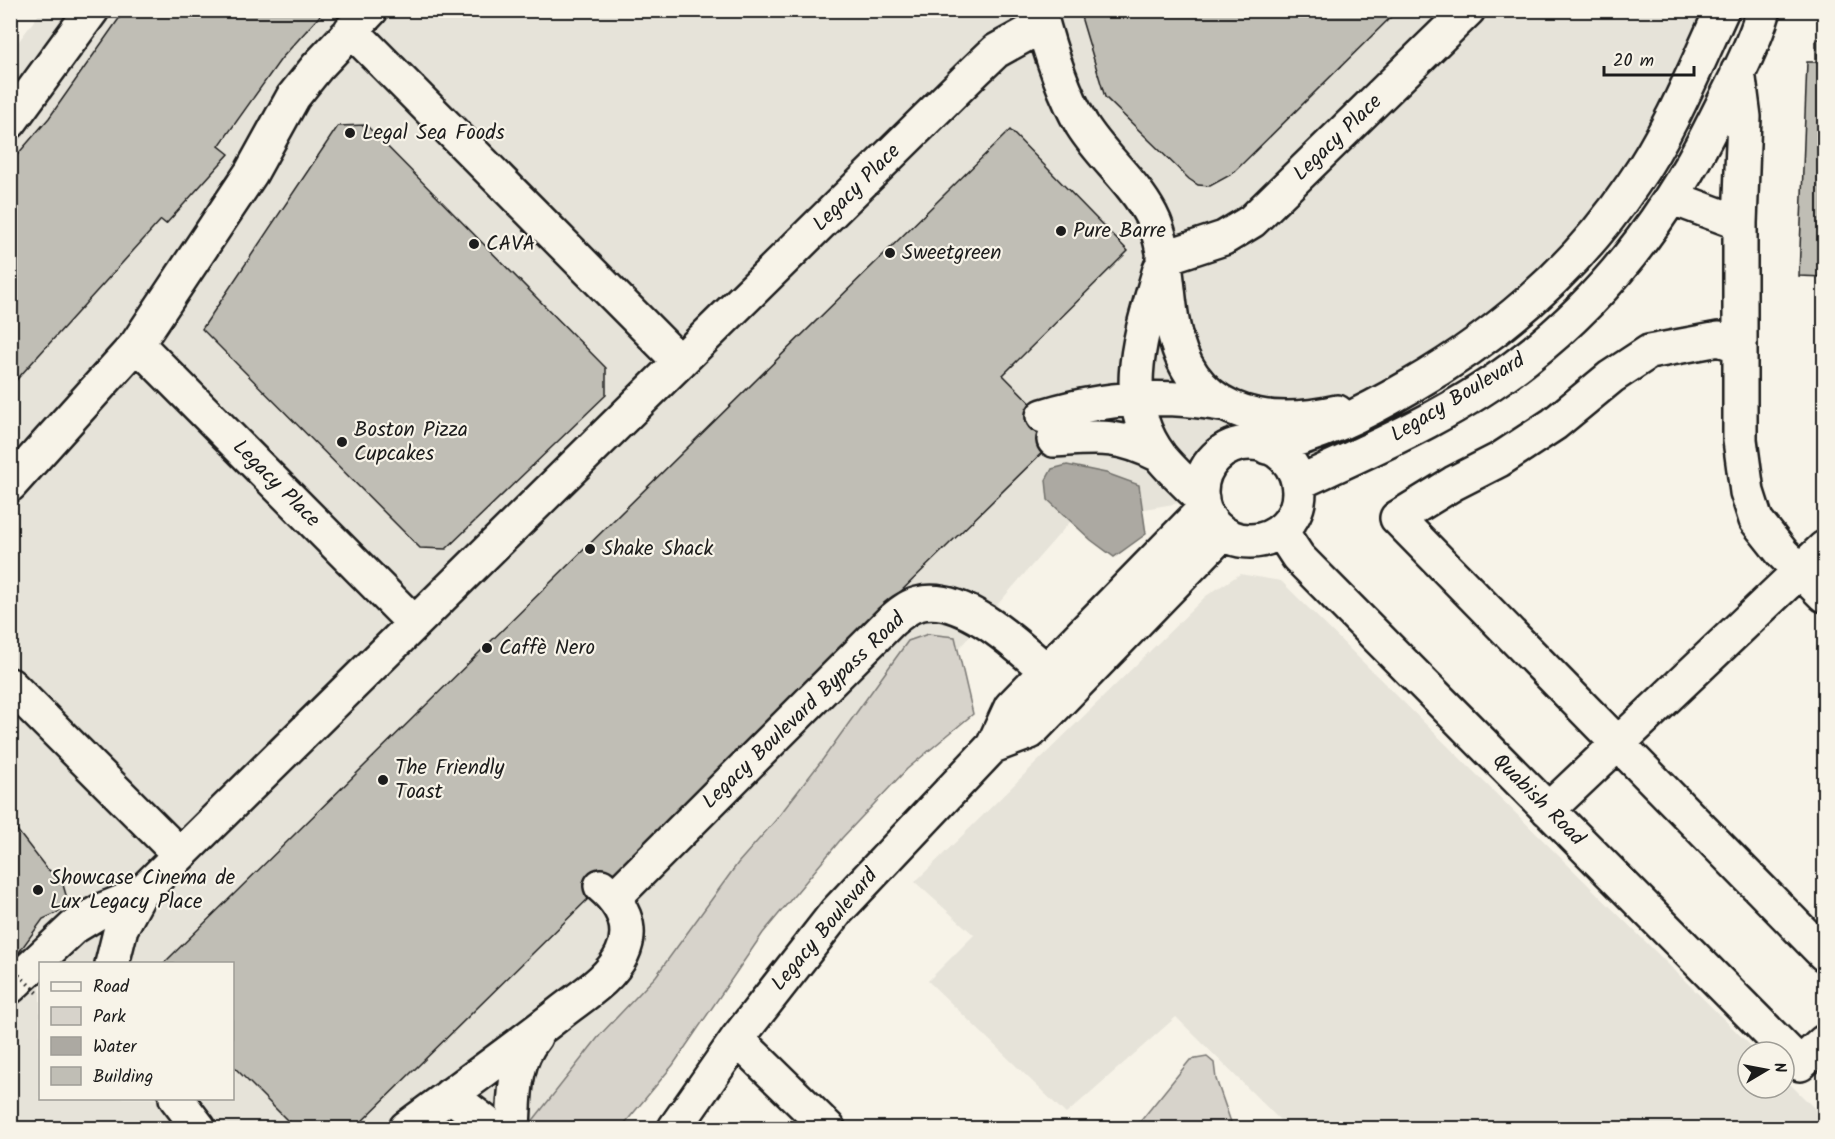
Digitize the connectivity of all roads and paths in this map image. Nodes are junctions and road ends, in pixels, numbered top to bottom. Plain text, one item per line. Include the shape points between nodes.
1 (92, 10) edge
2 (1468, 10) edge
3 (1722, 10) edge
4 (1764, 10) edge
5 (1041, 18) edge
6 (361, 20) edge
7 (1738, 71) junction
8 (10, 122) edge
9 (1672, 198) junction
10 (1740, 223) junction
11 (1163, 258) junction
12 (137, 344) junction
13 (1740, 346) junction
14 (680, 362) junction
15 (1393, 396) junction
16 (1136, 399) junction
17 (1221, 404) junction
18 (1267, 447) junction
19 (1159, 455) junction
20 (1298, 483) junction
21 (10, 485) edge
22 (1210, 514) junction
23 (1281, 531) junction
24 (1824, 548) edge
25 (1801, 571) junction
26 (1824, 594) edge
27 (414, 623) junction
28 (1057, 681) junction
29 (10, 684) edge
30 (1618, 743) junction
31 (1548, 810) junction
32 (180, 854) junction
33 (139, 895) junction
34 (1824, 954) edge
35 (61, 956) edge
36 (112, 962) edge
37 (10, 967) edge
38 (39, 969) edge
39 (10, 987) edge
40 (39, 994) edge
41 (543, 1026) junction
42 (737, 1039) junction
43 (1824, 1042) edge
44 (450, 1095) junction
45 (178, 1100) edge
46 (199, 1128) edge
47 (406, 1128) edge
48 (493, 1128) edge
49 (513, 1128) edge
50 (675, 1128) edge
51 (828, 1128) edge

1 - 8 street
2 - 11 street, Legacy Place via 1252,221 1224,238
3 - 15 street, Legacy Boulevard via 1634,184 1577,255 1537,297 1492,333
4 - 7 street, Legacy Boulevard
5 - 11 street, Legacy Place via 1083,126 1152,216
5 - 14 street, Legacy Place via 996,51
6 - 12 street via 294,97 251,173
6 - 14 street
7 - 9 street, Legacy Boulevard via 1696,159
7 - 10 street via 1744,117
9 - 10 street
9 - 20 street, Legacy Boulevard via 1607,282 1565,326 1524,360 1445,411
10 - 13 street
11 - 16 street via 1138,346
11 - 17 street, Legacy Place via 1180,353 1200,387
12 - 21 street
12 - 27 street, Legacy Place
13 - 25 street via 1740,440 1746,492 1756,520
13 - 30 street via 1719,339 1649,352 1500,460 1397,518
14 - 27 street, Legacy Place
15 - 17 street, Legacy Place via 1317,417 1254,415
15 - 18 street, Legacy Boulevard via 1328,430
16 - 17 street via 1169,397
16 - 19 street
16 - 19 street via 1064,409 1048,428 1136,443
18 - 20 street via 1287,461
18 - 22 street via 1246,444 1220,454 1206,471
19 - 22 street
20 - 23 street via 1296,510
22 - 23 street via 1237,540 1253,542
22 - 28 street, Legacy Boulevard
23 - 31 street, Quabish Road via 1298,557
24 - 25 street
25 - 26 street
25 - 30 street
27 - 32 street, Legacy Place
28 - 41 street, Legacy Boulevard Bypass Road via 1002,634 957,606 934,602 904,610 608,892 624,912 627,932 623,952 599,983
28 - 42 street, Legacy Boulevard via 1030,732 993,746 837,911
29 - 32 street
30 - 31 street
30 - 34 street
31 - 43 street, Quabish Road via 1800,1064
32 - 33 street, Legacy Place
33 - 35 street, Legacy Place via 74,927
33 - 36 street, Legacy Place via 121,928
37 - 40 path, bridge
38 - 39 street, Legacy Place
41 - 44 street
41 - 49 street via 523,1052 517,1069
42 - 50 street, Legacy Boulevard
42 - 51 street
44 - 47 street
44 - 48 street
45 - 46 street

